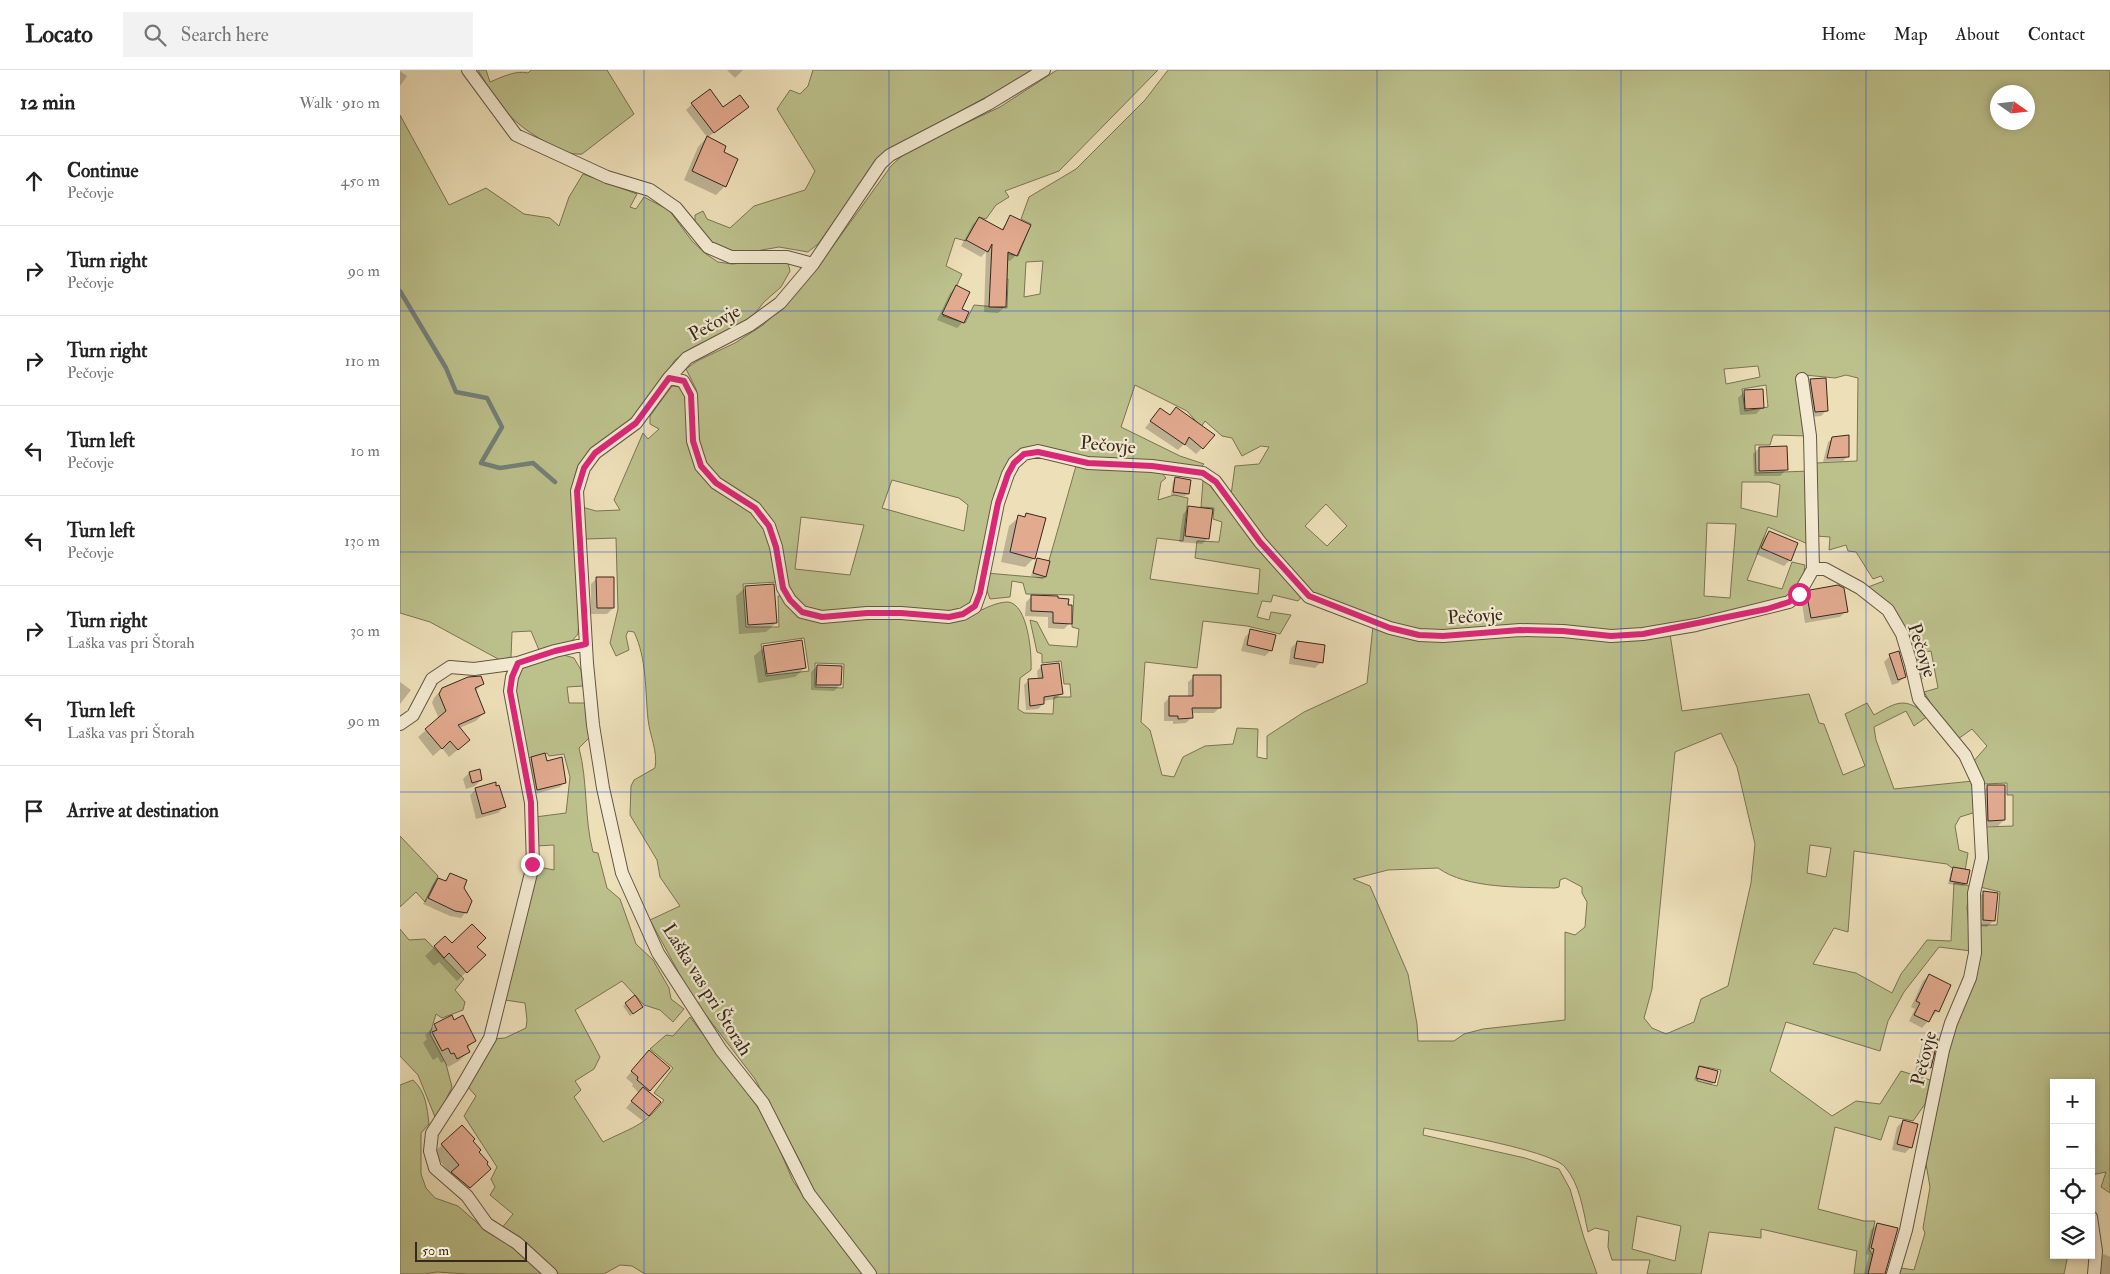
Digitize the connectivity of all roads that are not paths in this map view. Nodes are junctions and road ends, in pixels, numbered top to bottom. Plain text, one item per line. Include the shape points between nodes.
1 (468, 70) edge
2 (1044, 70) edge
3 (813, 264) junction
4 (669, 378) junction
5 (1802, 379) dead end
6 (1813, 569) junction
7 (586, 644) junction
8 (518, 663) junction
9 (400, 724) edge
10 (2095, 1244) edge
11 (551, 1274) edge
12 (870, 1274) edge
13 (1893, 1274) edge
14 (2094, 1274) edge

1 - 3 street via 516,134 607,178 650,190 676,208 708,247 731,257 787,257
2 - 3 street, Pečovje via 988,104 890,155 881,163
3 - 4 street, Pečovje via 780,303 750,325 687,358
4 - 6 street, Pečovje via 684,381 691,395 693,441 701,466 716,483 755,508 769,526 783,588 790,600 802,612 822,617 867,613 949,617 963,614 975,606 998,503 1008,474 1024,454 1038,452 1088,463 1152,466 1203,473 1216,482 1260,542 1309,596 1390,628 1419,635 1520,630 1611,636 1643,634 1696,625 1789,602 1799,594
4 - 7 street, Pečovje via 636,423 595,453 584,468 577,491
5 - 6 street via 1810,436
6 - 13 street, Pečovje via 1825,569 1860,588 1888,610 1902,634 1919,699 1965,755 1978,783 1982,858 1974,893 1975,953 1970,978 1943,1050 1906,1230
7 - 8 street
7 - 12 street, Laška vas pri Štorah via 594,734 622,873 658,953 721,1050 763,1103 810,1194
8 - 9 street via 474,670 450,667 432,679 414,715
8 - 11 street via 510,691 531,802 532,864 490,1038 432,1133 430,1151 435,1168 466,1196 487,1224 517,1243
10 - 14 street

